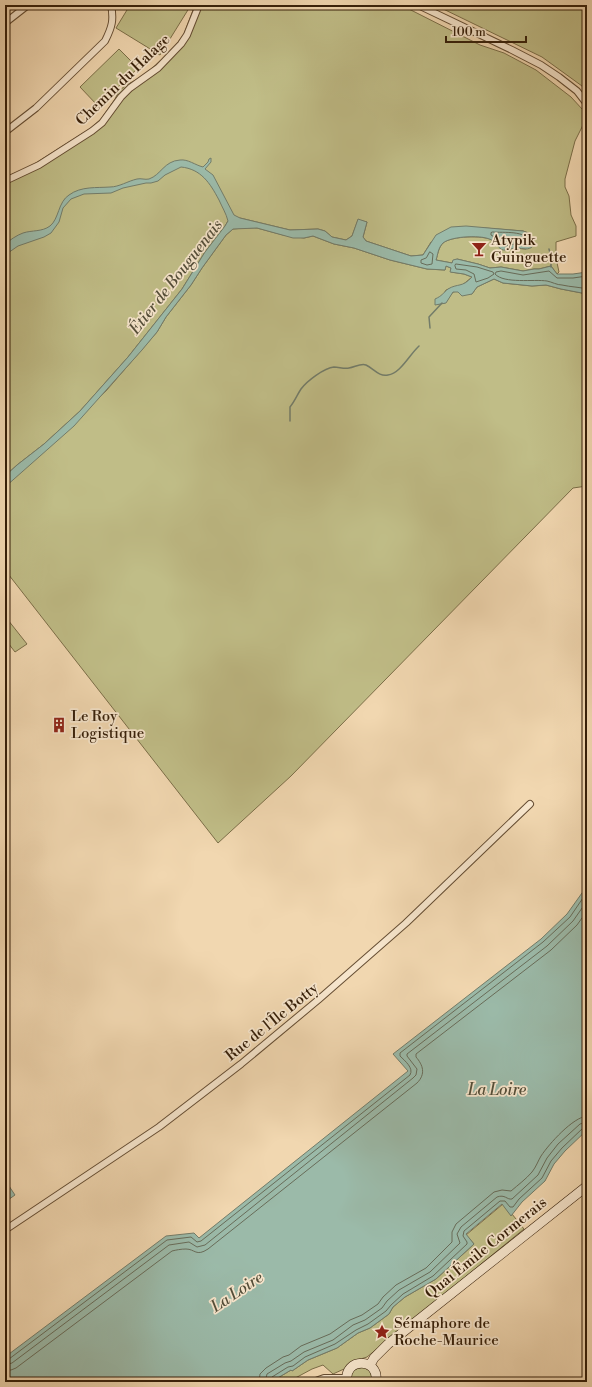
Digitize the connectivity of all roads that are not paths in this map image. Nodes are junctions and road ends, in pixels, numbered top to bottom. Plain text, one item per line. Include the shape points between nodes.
1 (28, 5) edge
2 (111, 5) edge
3 (199, 5) edge
4 (418, 5) edge
5 (5, 23) edge
6 (587, 104) edge
7 (5, 132) edge
8 (5, 181) edge
9 (530, 804) dead end
10 (587, 1186) edge
11 (5, 1230) edge
12 (370, 1365) junction
13 (346, 1380) edge
14 (313, 1382) edge
15 (376, 1382) edge

1 - 5 street
2 - 7 street via 113,17 105,41 36,108
3 - 8 street, Chemin du Halage via 181,44 158,68 121,97 102,123 39,165
4 - 6 street via 541,66 577,91
9 - 11 street, Rue de l'Île Botty via 406,923 246,1060 159,1127
10 - 12 main road, Quai Émile Cormerais via 388,1344
12 - 13 main road via 356,1364 349,1369
12 - 15 main road via 377,1376
13 - 14 street via 324,1378

